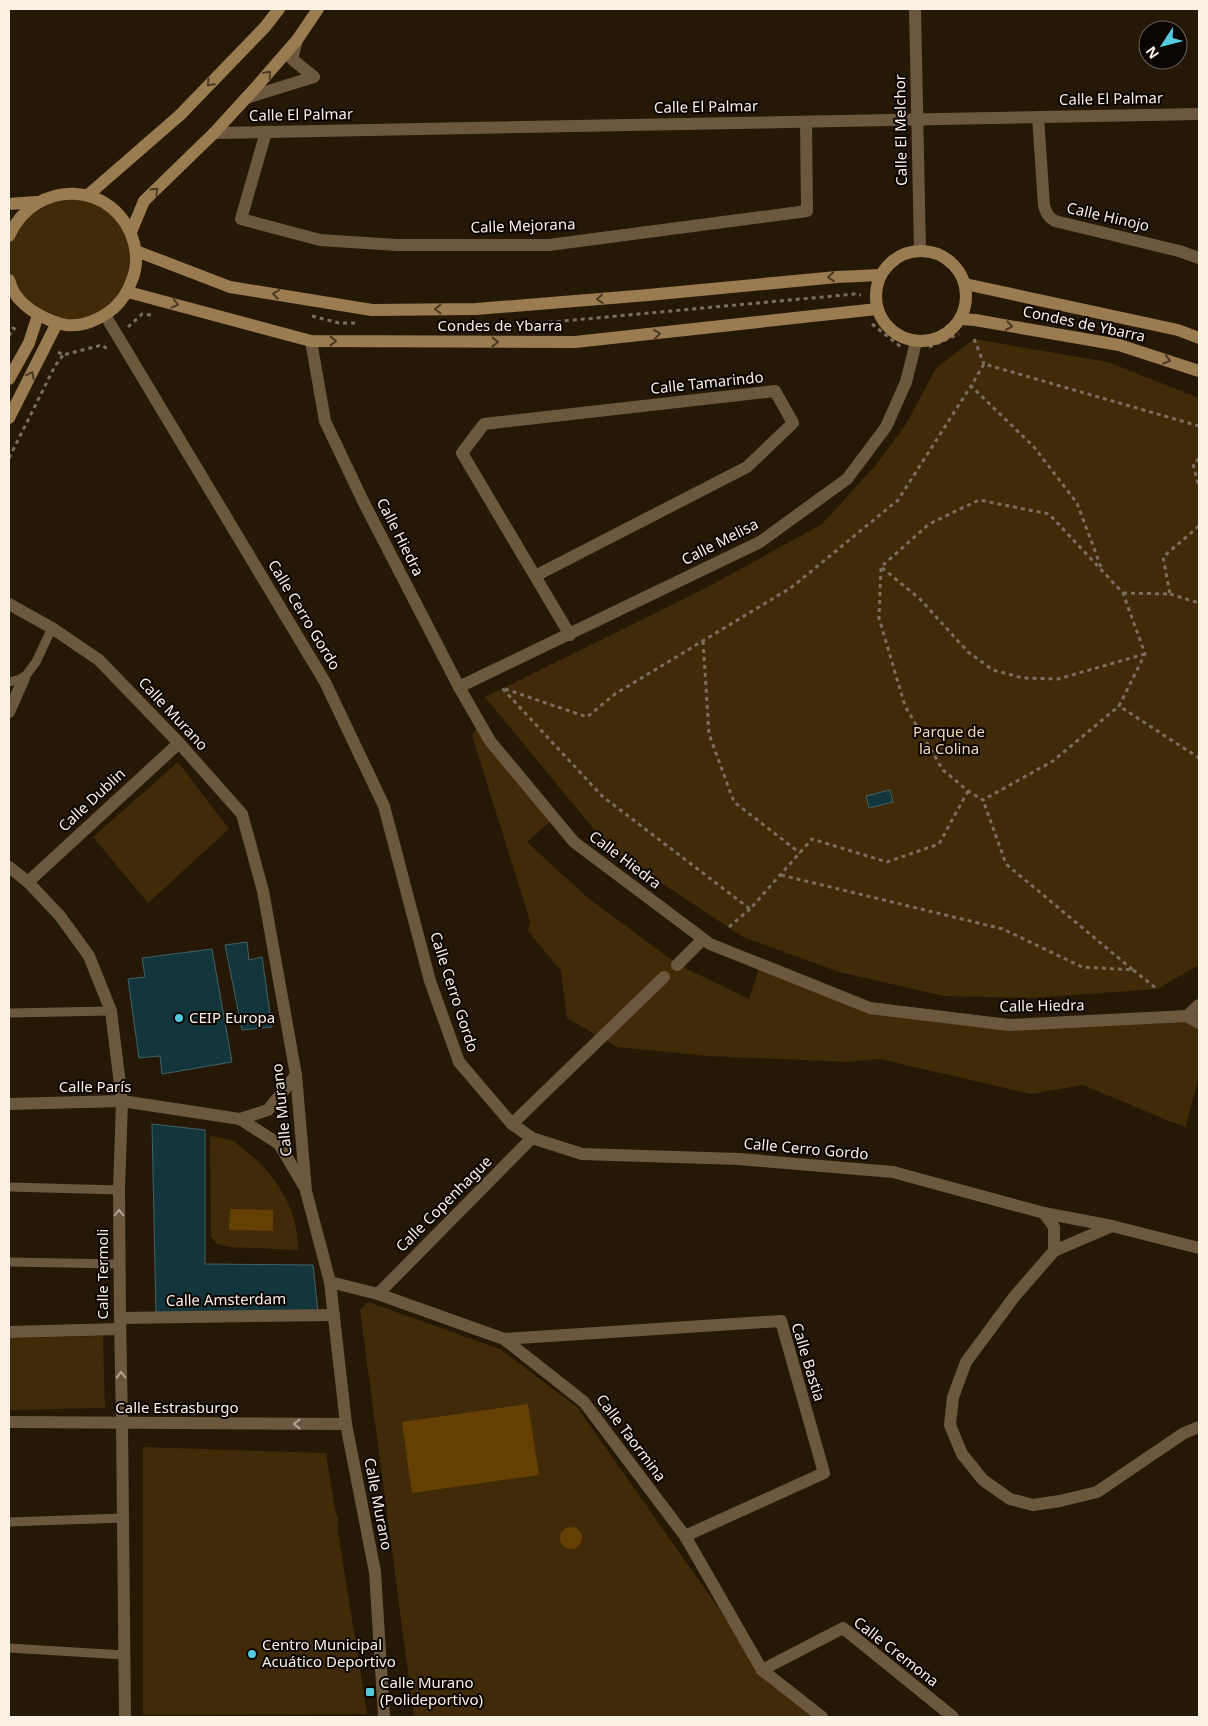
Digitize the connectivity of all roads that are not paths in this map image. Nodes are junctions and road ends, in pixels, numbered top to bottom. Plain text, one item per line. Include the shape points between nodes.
1 (279, 9) edge
2 (318, 9) edge
3 (915, 9) edge
4 (296, 40) junction
5 (246, 98) junction
6 (1199, 114) edge
7 (1038, 117) junction
8 (916, 119) junction
9 (806, 122) junction
10 (266, 132) junction
11 (214, 133) junction
12 (88, 195) junction
13 (36, 202) junction
14 (9, 204) edge
15 (130, 232) junction
16 (9, 236) edge
17 (920, 250) junction
18 (136, 251) junction
19 (1199, 258) edge
20 (880, 275) junction
21 (9, 280) edge
22 (965, 284) junction
23 (128, 292) junction
24 (872, 310) junction
25 (38, 315) junction
26 (105, 315) junction
27 (960, 319) junction
28 (57, 323) junction
29 (1199, 338) edge
30 (311, 341) junction
31 (915, 348) junction
32 (1199, 371) edge
33 (9, 380) edge
34 (9, 418) edge
35 (535, 576) junction
36 (9, 604) edge
37 (52, 628) junction
38 (570, 634) junction
39 (24, 678) junction
40 (9, 682) edge
41 (459, 687) junction
42 (9, 712) edge
43 (179, 743) junction
44 (9, 867) edge
45 (28, 882) junction
46 (703, 939) junction
47 (677, 965) dead end
48 (664, 977) dead end
49 (1199, 1004) edge
50 (112, 1010) junction
51 (9, 1013) edge
52 (1188, 1016) junction
53 (1199, 1023) edge
54 (296, 1075) junction
55 (122, 1101) junction
56 (9, 1104) edge
57 (240, 1119) junction
58 (512, 1124) junction
59 (532, 1138) junction
60 (9, 1187) edge
61 (119, 1190) junction
62 (306, 1191) junction
63 (1044, 1213) junction
64 (1112, 1226) junction
65 (1199, 1248) edge
66 (1054, 1251) junction
67 (9, 1262) edge
68 (120, 1264) junction
69 (330, 1282) junction
70 (378, 1294) junction
71 (334, 1315) junction
72 (120, 1324) junction
73 (9, 1332) edge
74 (504, 1339) junction
75 (9, 1422) edge
76 (122, 1424) junction
77 (346, 1424) junction
78 (1199, 1427) edge
79 (123, 1518) junction
80 (9, 1522) edge
81 (686, 1536) junction
82 (9, 1648) edge
83 (124, 1656) junction
84 (762, 1670) junction
85 (125, 1717) edge
86 (384, 1717) edge
87 (822, 1717) edge
88 (953, 1717) edge

1 -> 12 main road via 265,28 180,114
2 - 4 main road
3 - 8 street, Calle El Melchor
5 -> 4 main road
4 - 5 street via 292,59 314,77
5 - 11 main road
6 - 7 street, Calle El Palmar
7 - 8 street, Calle El Palmar
7 - 19 street, Calle Hinojo via 1044,205 1050,218
8 - 9 street, Calle El Palmar
8 - 17 street, Calle El Melchor
9 - 10 street, Calle El Palmar
9 - 10 street, Calle Mejorana via 807,211 549,245 397,245 320,240 241,219
10 - 11 street, Calle El Palmar
15 -> 11 main road via 144,201
12 - 13 main road via 52,195
12 - 15 main road via 120,215
13 - 14 main road
13 - 16 main road via 20,216
15 - 18 main road
17 - 20 main road via 896,257
17 - 22 main road via 948,260
20 -> 18 main road, Condes de Ybarra via 476,309 372,310 230,287
18 - 23 main road via 135,272
20 - 24 main road
21 - 25 main road via 15,295
22 - 27 main road via 966,302
22 - 29 main road, Condes de Ybarra via 1178,330
23 - 26 main road
23 -> 30 main road, Condes de Ybarra
30 -> 24 main road, Condes de Ybarra via 575,342
24 - 31 main road via 892,332
25 - 28 main road
25 - 33 main road
26 - 28 main road via 87,323
26 - 58 street, Calle Cerro Gordo via 325,682 384,806 430,981 459,1062
27 - 31 main road via 954,328 937,339
27 -> 32 main road, Condes de Ybarra via 1119,345
34 -> 28 main road
30 - 41 street, Calle Hiedra via 325,420
31 - 38 street, Calle Melisa via 906,382 886,426 847,479 760,542
35 - 35 street, Calle Tamarindo via 462,453 484,424 775,391 793,423 747,467
35 - 38 street, Calle Tamarindo
36 - 37 street, Calle Murano
37 - 39 lane via 36,662
37 - 43 street, Calle Murano via 99,660
38 - 41 street, Calle Melisa
39 - 40 lane
39 - 42 street
41 - 46 street, Calle Hiedra via 490,740 574,842
43 - 45 street, Calle Dublin
43 - 54 street, Calle Murano via 242,814 263,891
44 - 45 street, Calle Termoli
45 - 50 street, Calle Termoli via 60,916 89,956
46 - 47 street
46 - 52 street, Calle Hiedra via 870,1008 1009,1025
48 - 58 street
49 - 52 street
50 - 51 lane
50 - 55 street, Calle Termoli
52 - 53 street
54 - 57 street, Calle París via 268,1110
54 - 62 street, Calle Murano
55 - 56 street, Calle París
55 - 57 street, Calle París
55 - 61 street, Calle Termoli
57 - 62 street, Calle París via 279,1144
58 - 59 street, Calle Cerro Gordo
59 - 63 street, Calle Cerro Gordo via 582,1154 739,1159 893,1172
59 - 70 street, Calle Copenhague
60 - 61 lane
68 -> 61 street, Calle Termoli
62 - 69 street, Calle Murano
63 - 64 street, Calle Cerro Gordo
63 - 66 street via 1054,1226
64 - 65 street, Calle Cerro Gordo
64 - 66 street
66 - 78 street via 1014,1297 966,1362 953,1397 950,1425 962,1454 982,1480 1010,1499 1033,1505 1097,1492 1184,1433
67 - 68 lane
68 - 72 street, Calle Termoli
69 - 70 street, Calle Taormina
69 - 71 street, Calle Murano
70 - 74 street, Calle Taormina
71 - 72 street, Calle Amsterdam
71 - 77 street, Calle Murano
72 - 73 street, Calle Amsterdam
76 -> 72 street, Calle Termoli
74 - 81 street, Calle Taormina via 584,1402
74 - 81 street, Calle Bastia via 781,1321 824,1473
75 - 76 street, Calle Estrasburgo
77 -> 76 street, Calle Estrasburgo
76 - 79 street, Calle Termoli
77 - 86 street, Calle Murano via 375,1572
79 - 80 lane
79 - 83 street, Calle Termoli
81 - 84 street, Calle Taormina
82 - 83 lane
83 - 85 street, Calle Termoli
84 - 87 street, Calle Taormina
84 - 88 street, Calle Cremona via 843,1628

